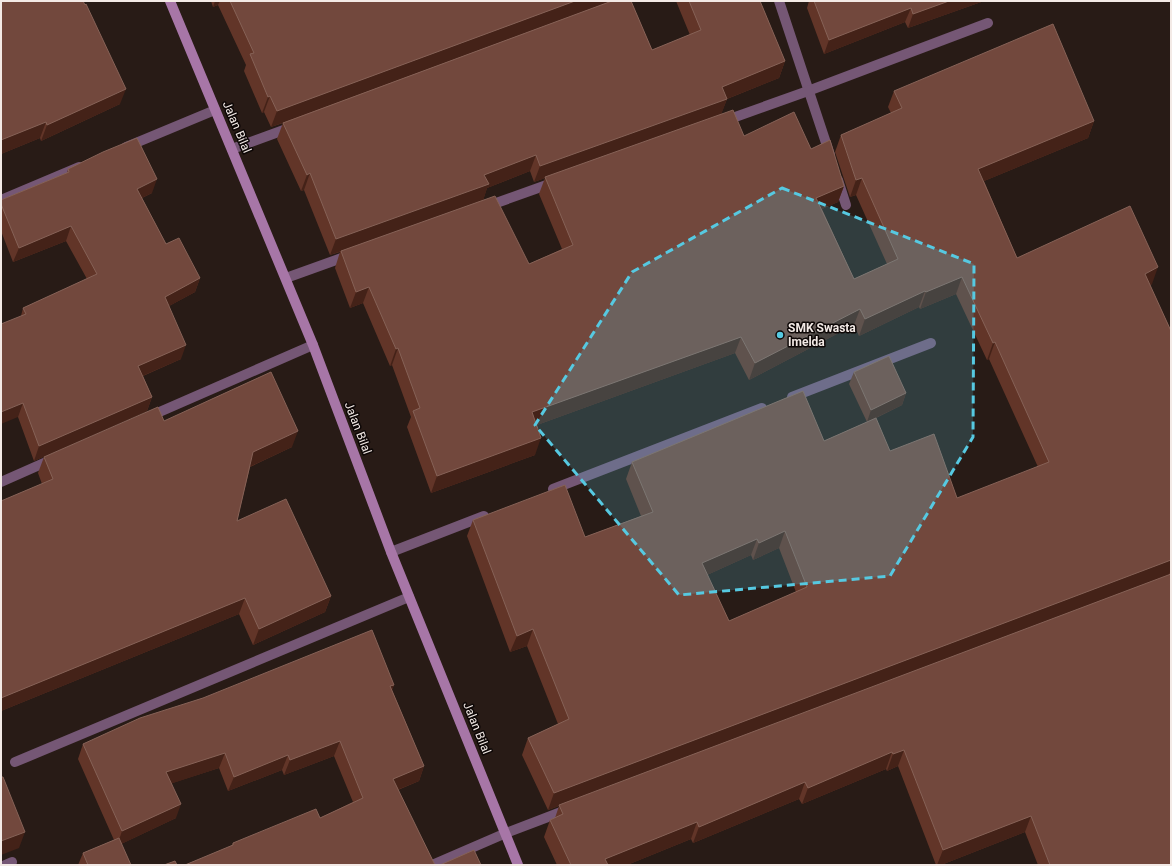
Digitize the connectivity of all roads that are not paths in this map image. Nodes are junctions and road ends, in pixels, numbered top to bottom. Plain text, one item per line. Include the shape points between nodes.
1 (170, 1) edge
2 (779, 1) edge
3 (988, 23) dead end
4 (808, 91) junction
5 (215, 110) junction
6 (299, 125) edge
7 (711, 126) edge
8 (232, 149) junction
9 (115, 152) edge
10 (87, 164) edge
11 (562, 179) edge
12 (1, 200) edge
13 (846, 205) dead end
14 (472, 211) edge
15 (360, 252) edge
16 (286, 278) junction
17 (930, 343) dead end
18 (313, 345) junction
19 (783, 400) edge
20 (768, 406) edge
21 (139, 421) edge
22 (59, 456) edge
23 (1, 482) edge
24 (546, 492) edge
25 (494, 512) edge
26 (391, 552) junction
27 (410, 597) junction
28 (15, 762) dead end
29 (581, 805) edge
30 (506, 833) junction
31 (432, 865) edge
32 (518, 865) edge

1 - 5 main road, Jalan Bilal
2 - 4 street
3 - 4 street
4 - 7 street
4 - 13 street
5 - 8 main road, Jalan Bilal
5 - 9 street
6 - 8 street
8 - 16 main road, Jalan Bilal
10 - 12 street
11 - 14 street
15 - 16 street
16 - 18 main road, Jalan Bilal
17 - 19 street
18 - 21 street
18 - 26 main road, Jalan Bilal
20 - 24 street
22 - 23 street
25 - 26 street
26 - 27 main road, Jalan Bilal
27 - 28 street
27 - 30 main road, Jalan Bilal
29 - 30 street
30 - 31 street
30 - 32 main road, Jalan Bilal

